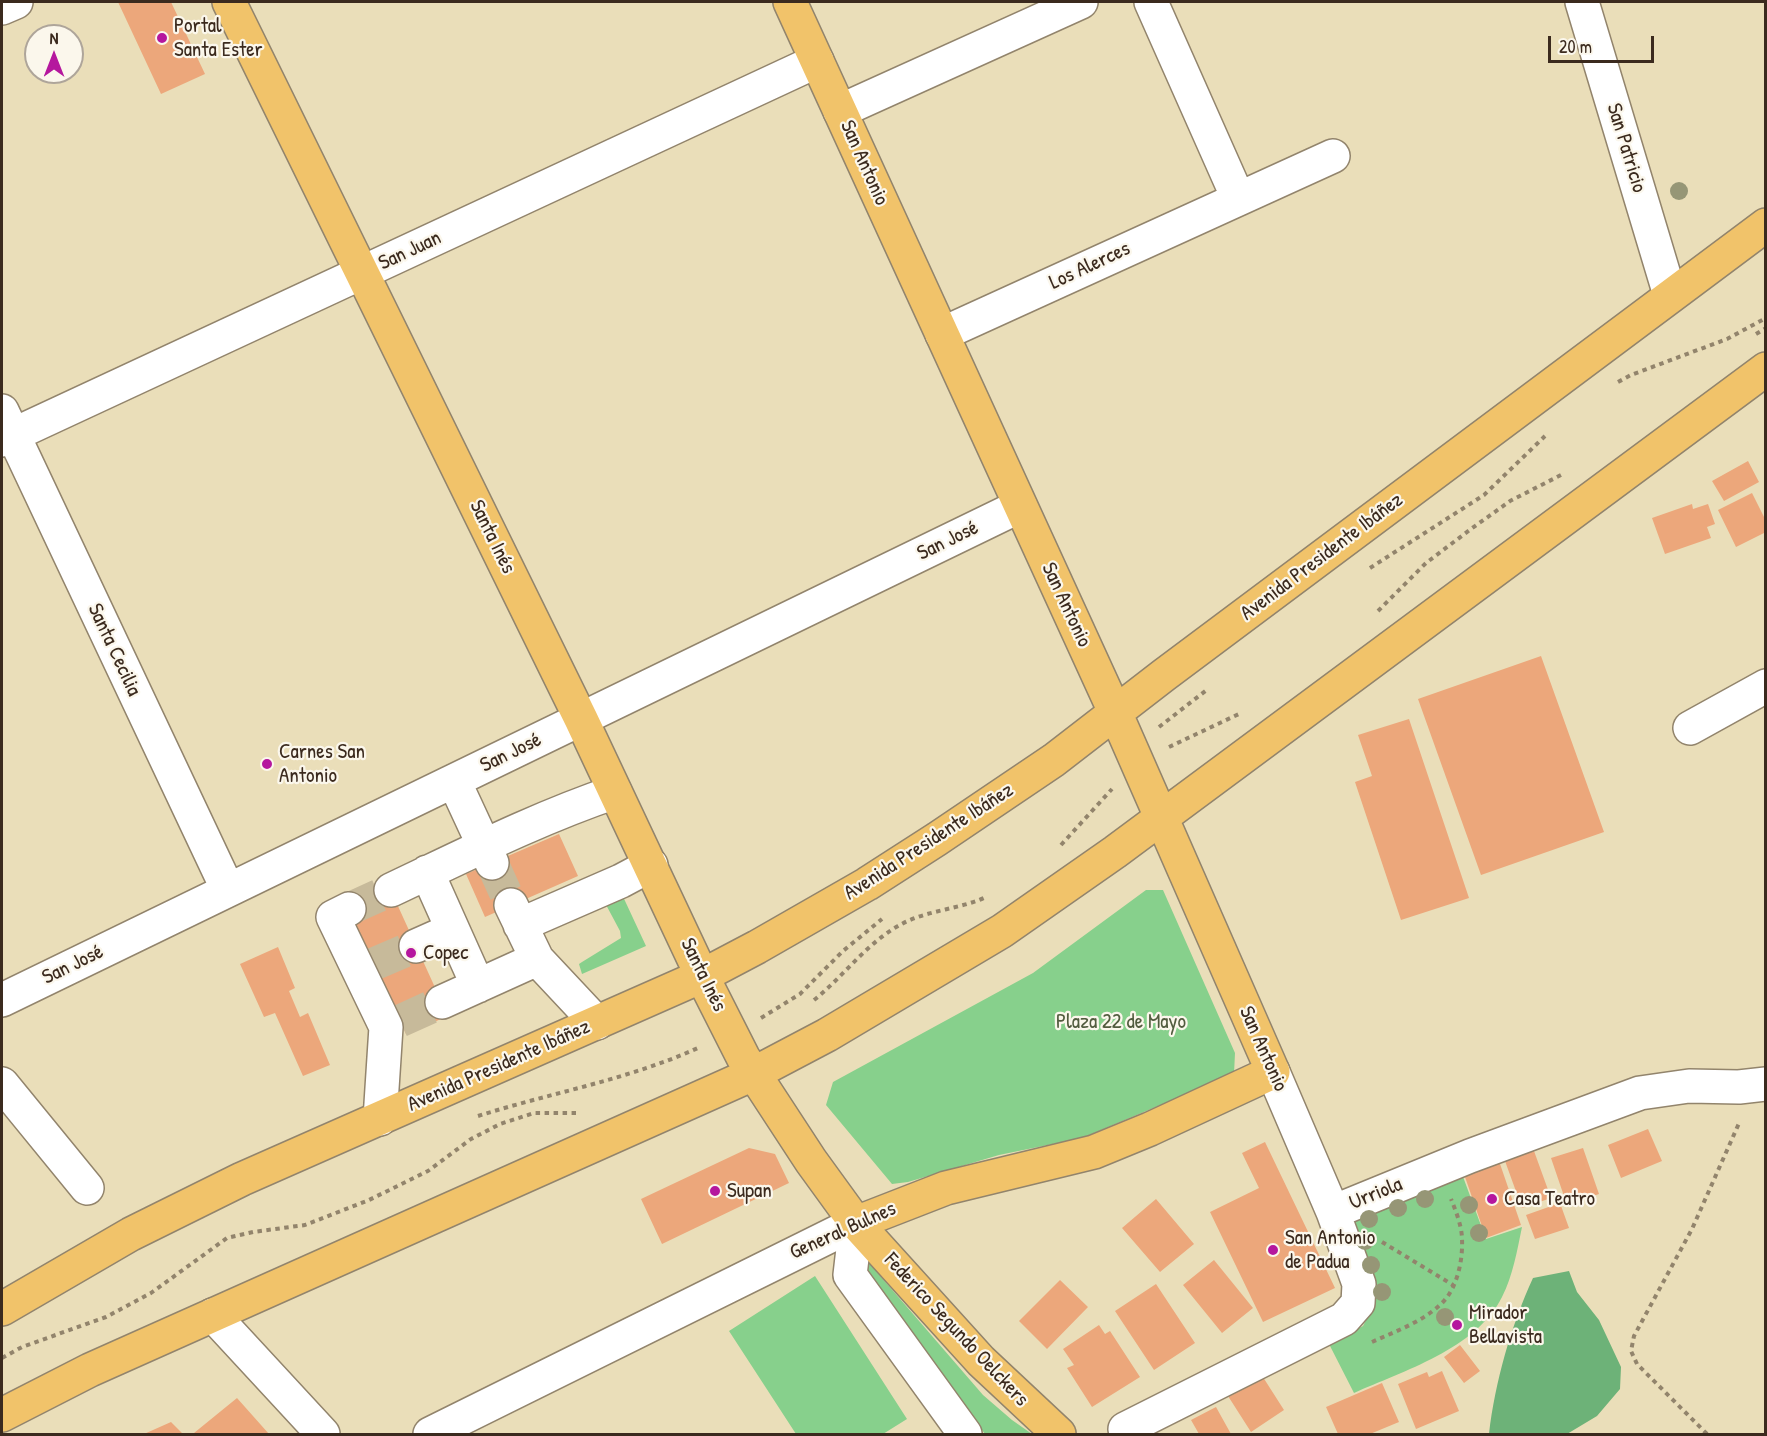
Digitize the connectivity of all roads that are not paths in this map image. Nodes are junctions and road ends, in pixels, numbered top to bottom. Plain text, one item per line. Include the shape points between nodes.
1 (16, 2) edge
2 (229, 2) edge
3 (790, 2) edge
4 (1081, 2) edge
5 (1151, 2) edge
6 (1582, 2) edge
7 (2, 8) edge
8 (818, 61) junction
9 (840, 111) junction
10 (1333, 156) dead end
11 (1238, 198) junction
12 (1766, 225) edge
13 (362, 273) junction
14 (1670, 295) junction
15 (942, 334) junction
16 (1766, 369) edge
17 (5, 428) edge
18 (1020, 506) junction
19 (1766, 686) edge
20 (1115, 712) junction
21 (581, 719) junction
22 (1690, 728) dead end
23 (454, 781) junction
24 (615, 792) junction
25 (1161, 817) junction
26 (488, 854) junction
27 (651, 865) junction
28 (428, 872) junction
29 (228, 890) junction
30 (391, 890) tunnel mouth
31 (349, 909) tunnel mouth
32 (452, 930) junction
33 (416, 945) tunnel mouth
34 (537, 959) junction
35 (702, 976) junction
36 (478, 986) junction
37 (2, 1000) edge
38 (442, 1002) tunnel mouth
39 (597, 1023) junction
40 (1273, 1072) junction
41 (753, 1074) junction
42 (2, 1084) edge
43 (1752, 1086) edge
44 (380, 1119) junction
45 (87, 1188) dead end
46 (1333, 1212) junction
47 (856, 1223) junction
48 (2, 1309) edge
49 (213, 1315) junction
50 (2, 1416) edge
51 (1125, 1429) dead end
52 (323, 1434) edge
53 (430, 1434) edge
54 (965, 1434) edge
55 (1059, 1434) edge

1 - 7 street
2 - 13 main road, Santa Inés
3 - 8 main road, San Antonio
4 - 9 street
5 - 11 street
6 - 14 street, San Patricio
8 - 9 main road, San Antonio
8 - 13 street, San Juan
9 - 15 main road, San Antonio
10 - 11 street, Los Alerces
11 - 15 street, Los Alerces
12 - 14 main road, Avenida Presidente Ibáñez
13 - 17 street, San Juan
13 - 21 main road, Santa Inés
14 - 20 main road, Avenida Presidente Ibáñez
15 - 18 main road, San Antonio
16 - 25 main road
17 - 29 street, Santa Cecilia
18 - 20 main road, San Antonio
18 - 21 street, San José
19 - 22 street
20 - 25 main road, San Antonio
20 - 35 main road, Avenida Presidente Ibáñez via 1054,760 917,852
21 - 23 street, San José
21 - 24 main road, Santa Inés
23 - 26 street
23 - 29 street, San José
24 - 26 street via 584,802
24 - 27 main road, Santa Inés
25 - 40 main road, San Antonio
25 - 41 main road via 1002,931 847,1024
26 - 28 street
27 - 34 street via 621,881 516,915
27 - 35 main road, Santa Inés
28 - 30 street
28 - 32 street
29 - 37 street, San José
31 - 44 street via 333,917 366,968 393,1024
32 - 33 street
32 - 36 street
34 - 36 street
34 - 39 street
35 - 39 main road, Avenida Presidente Ibáñez
35 - 41 main road, Santa Inés
36 - 38 street
39 - 44 main road, Avenida Presidente Ibáñez
40 - 46 street, San Antonio
40 - 47 main road, General Bulnes via 1094,1152 946,1188
41 - 47 main road, Federico Segundo Oelckers
41 - 49 main road
42 - 45 street
43 - 46 street, Urriola via 1689,1086 1640,1093
44 - 48 main road, Avenida Presidente Ibáñez via 242,1179 131,1234
46 - 51 street, Urriola via 1359,1284 1358,1302 1344,1319
47 - 53 street, General Bulnes
47 - 54 street, Federico Segundo Oelckers via 850,1275
47 - 55 main road, Federico Segundo Oelckers via 981,1361
49 - 50 main road via 90,1370
49 - 52 street

